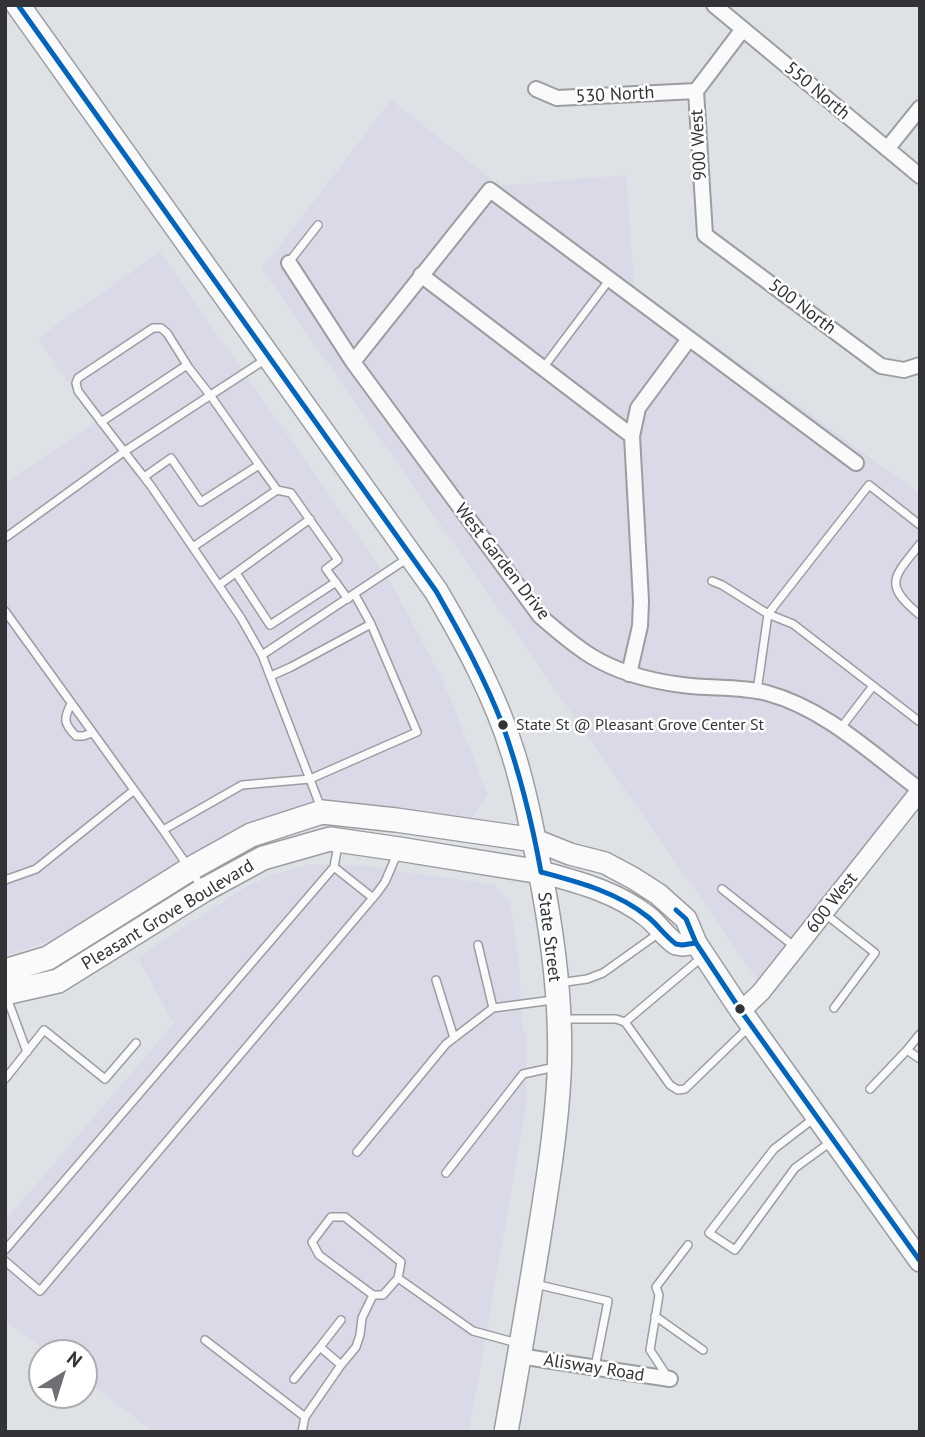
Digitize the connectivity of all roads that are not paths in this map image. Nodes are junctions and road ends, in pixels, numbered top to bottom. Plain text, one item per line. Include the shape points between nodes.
1 (18, 5) edge
2 (714, 5) edge
3 (743, 29) junction
4 (536, 89) dead end
5 (696, 91) junction
6 (920, 108) edge
7 (887, 149) junction
8 (920, 176) edge
9 (318, 225) dead end
10 (705, 235) joint
11 (289, 263) joint
12 (421, 275) junction
13 (610, 279) junction
14 (690, 339) junction
15 (270, 356) junction
16 (353, 362) junction
17 (187, 365) junction
18 (920, 365) edge
19 (543, 368) junction
20 (210, 395) junction
21 (101, 422) junction
22 (632, 436) junction
23 (125, 452) junction
24 (856, 463) dead end
25 (260, 465) junction
26 (144, 477) junction
27 (277, 490) junction
28 (310, 519) junction
29 (920, 525) edge
30 (5, 538) edge
31 (920, 544) edge
32 (193, 547) junction
33 (411, 556) junction
34 (236, 573) junction
35 (712, 581) dead end
36 (336, 582) junction
37 (219, 585) junction
38 (351, 597) junction
39 (5, 611) edge
40 (768, 614) junction
41 (920, 615) edge
42 (371, 624) junction
43 (262, 654) junction
44 (629, 674) junction
45 (271, 676) junction
46 (873, 685) junction
47 (757, 691) junction
48 (71, 704) junction
49 (920, 722) edge
50 (840, 729) junction
51 (92, 733) junction
52 (310, 779) junction
53 (133, 791) junction
54 (920, 791) edge
55 (322, 812) junction
56 (163, 830) junction
57 (338, 841) junction
58 (536, 841) junction
59 (399, 849) junction
60 (334, 867) junction
61 (190, 869) junction
62 (541, 872) junction
63 (5, 880) edge
64 (722, 889) dead end
65 (204, 890) junction
66 (373, 898) junction
67 (824, 913) junction
68 (663, 931) junction
69 (478, 945) dead end
70 (796, 948) junction
71 (700, 949) junction
72 (5, 971) edge
73 (436, 980) dead end
74 (5, 993) edge
75 (557, 1000) junction
76 (493, 1008) junction
77 (834, 1008) dead end
78 (746, 1018) junction
79 (625, 1023) junction
80 (920, 1034) edge
81 (454, 1038) junction
82 (136, 1043) dead end
83 (907, 1050) junction
84 (27, 1052) junction
85 (920, 1059) edge
86 (559, 1066) junction
87 (5, 1079) edge
88 (870, 1089) dead end
89 (817, 1116) junction
90 (834, 1140) junction
91 (357, 1152) dead end
92 (446, 1173) dead end
93 (688, 1245) dead end
94 (5, 1250) edge
95 (5, 1261) edge
96 (920, 1261) edge
97 (398, 1278) junction
98 (531, 1283) junction
99 (373, 1295) junction
100 (656, 1316) junction
101 (341, 1320) dead end
102 (205, 1340) dead end
103 (320, 1347) junction
104 (520, 1350) junction
105 (703, 1350) dead end
106 (341, 1365) junction
107 (594, 1368) junction
108 (294, 1379) dead end
109 (670, 1379) joint
110 (305, 1417) junction
111 (302, 1432) edge
112 (506, 1432) edge

1 - 15 main road, State Street
2 - 3 street, 550 North
3 - 5 street, 900 West
3 - 7 street, 550 North
4 - 5 street, 530 North via 557,97
5 - 10 street, 900 West
6 - 7 street
7 - 8 street, 550 North
9 - 11 lane
10 - 18 street, 500 North via 881,366 904,370
11 - 16 street, West Garden Drive
12 - 13 street via 490,190
12 - 16 street
12 - 19 street
13 - 14 street
13 - 19 lane
14 - 22 street via 638,408
14 - 24 street
15 - 20 lane
15 - 33 main road, State Street
16 - 44 street, West Garden Drive via 540,616 592,656
17 - 20 lane
17 - 21 lane
17 - 21 lane via 167,333 153,328 78,378 78,391
19 - 22 street
20 - 23 lane
20 - 25 lane
21 - 23 lane
22 - 44 street via 641,601
23 - 26 lane
23 - 30 lane
25 - 26 lane via 201,502 171,457
25 - 27 lane
26 - 32 lane
27 - 28 lane via 291,493
27 - 32 lane
28 - 34 lane
28 - 36 lane via 338,560 326,569
29 - 40 lane via 869,485
31 - 41 lane via 898,572 896,589
32 - 37 lane
33 - 38 lane
33 - 58 main road, State Street via 456,624 493,700 513,752
34 - 36 lane via 270,625
34 - 37 lane
35 - 40 lane
36 - 38 lane
37 - 43 lane
38 - 42 lane
38 - 43 lane
39 - 48 lane
40 - 46 lane via 793,624
40 - 47 lane
42 - 45 lane
42 - 52 lane via 417,733
43 - 45 lane
44 - 47 street, West Garden Drive via 681,685
45 - 52 lane
46 - 49 lane
46 - 50 lane
47 - 50 street, West Garden Drive via 797,704
48 - 51 lane
48 - 51 lane via 66,718 69,729 76,736
50 - 54 street, West Garden Drive
51 - 53 lane
52 - 55 lane
52 - 56 lane via 242,785
53 - 56 lane
53 - 63 lane via 36,869
54 - 67 street, 600 West
55 - 58 main road, Pleasant Grove Boulevard
55 - 61 main road, Pleasant Grove Boulevard via 251,835
56 - 61 lane
57 - 59 main road, Pleasant Grove Boulevard
57 - 60 lane
57 - 65 main road, Pleasant Grove Boulevard via 330,839 263,858
58 - 62 main road, State Street
58 - 71 main road via 605,863 658,894 686,919
59 - 62 main road, Pleasant Grove Boulevard
59 - 66 lane
60 - 66 lane
60 - 94 lane
61 - 65 lane
61 - 72 main road, Pleasant Grove Boulevard via 48,958
62 - 68 main road via 620,898
62 - 75 main road, State Street
64 - 70 lane
65 - 74 main road, Pleasant Grove Boulevard via 58,981
66 - 95 lane via 40,1291
67 - 70 street, 600 West
67 - 77 lane via 875,953
68 - 71 main road via 676,944
68 - 75 lane
69 - 76 lane
70 - 78 street, 600 West
71 - 78 main road
71 - 79 lane
73 - 81 lane
74 - 84 lane
75 - 76 lane
75 - 79 lane
75 - 86 main road, State Street
76 - 81 lane
78 - 79 lane via 685,1089 678,1090
78 - 89 main road
80 - 83 lane
81 - 91 lane
82 - 84 lane via 105,1079 44,1030
83 - 85 lane
83 - 88 lane
84 - 87 lane
86 - 92 lane via 523,1074
86 - 98 main road, State Street via 547,1188
89 - 90 main road
89 - 90 lane via 774,1149 709,1233 735,1250 795,1168
90 - 96 main road
93 - 100 lane via 656,1287
97 - 99 lane via 383,1295
97 - 99 lane via 401,1262 345,1217 331,1217 312,1242 319,1255
97 - 104 lane via 473,1331
98 - 104 main road, State Street
98 - 107 lane via 608,1301
99 - 106 lane via 356,1348
100 - 105 lane
100 - 109 lane via 650,1350
101 - 103 lane
102 - 110 lane
103 - 106 lane
103 - 108 lane
104 - 107 street, Alisway Road
104 - 112 main road, State Street
106 - 110 lane
107 - 109 street, Alisway Road
110 - 111 lane

